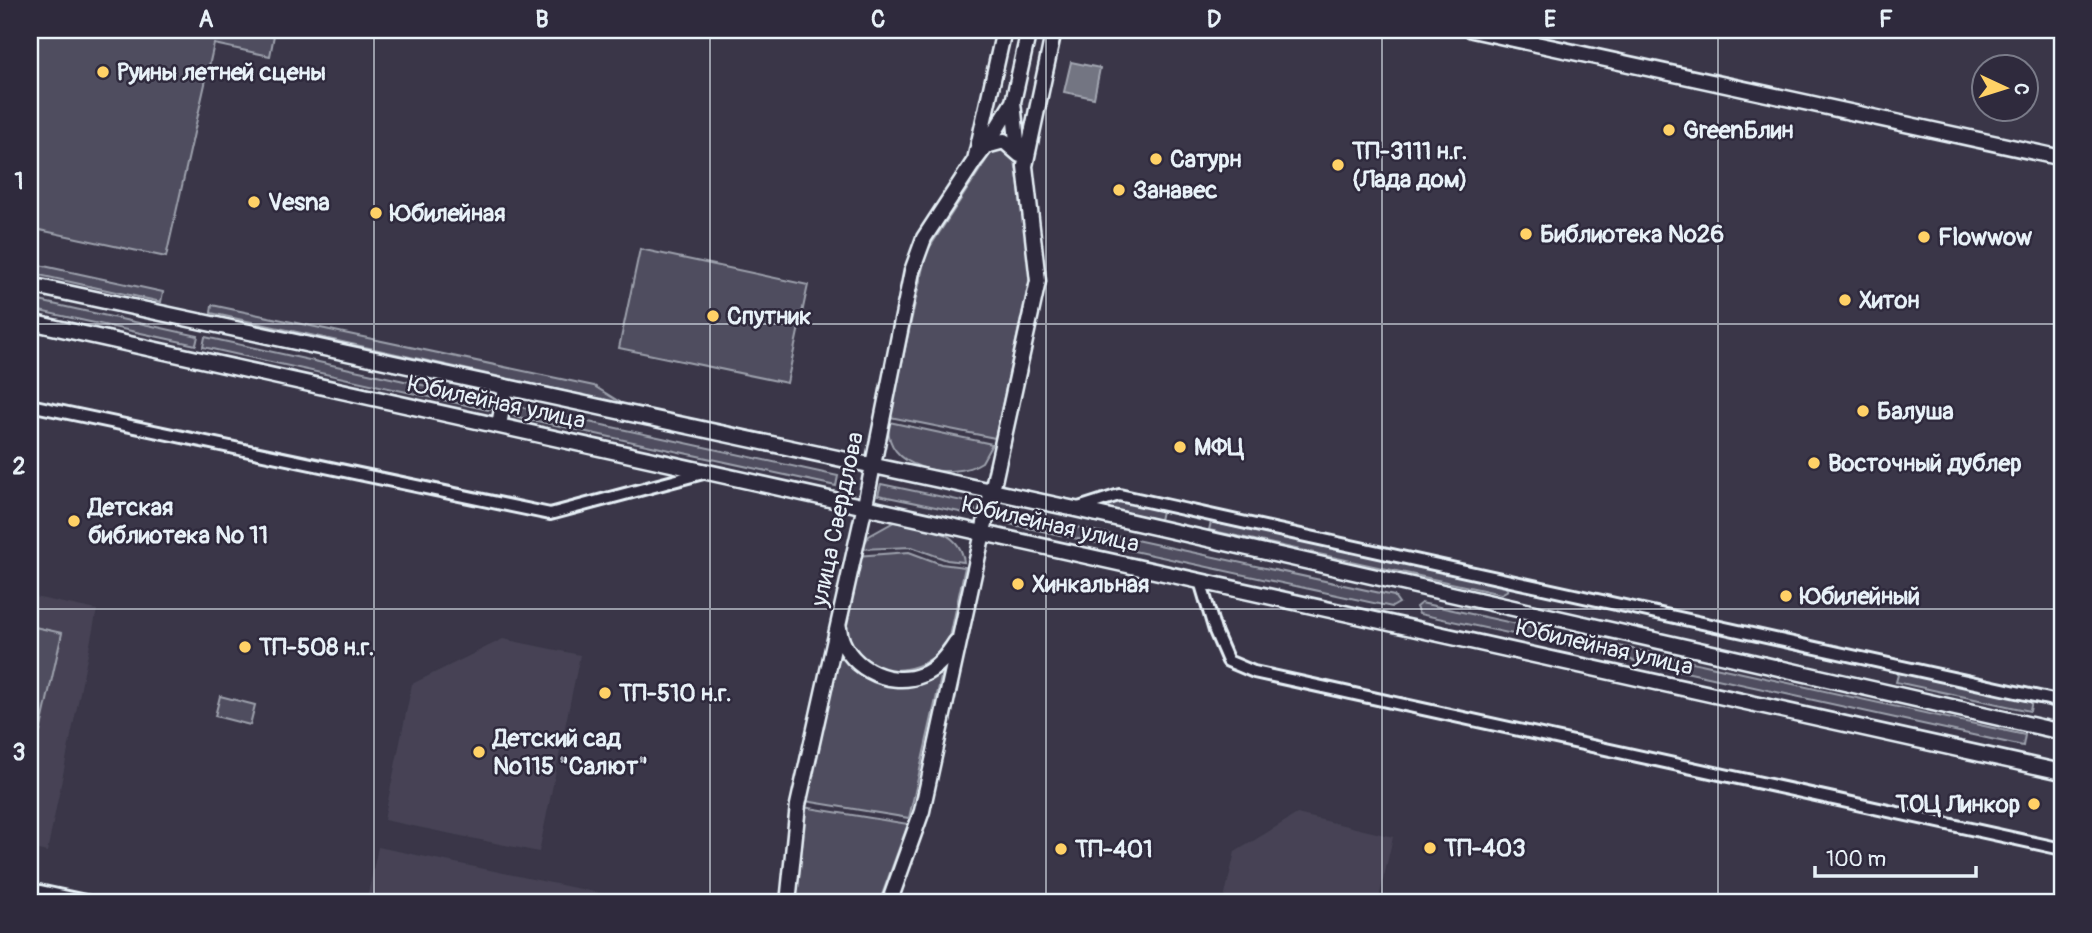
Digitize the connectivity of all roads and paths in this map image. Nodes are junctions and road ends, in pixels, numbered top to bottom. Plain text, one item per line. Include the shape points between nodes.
1 (1004, 30) edge
2 (1030, 30) edge
3 (1054, 30) edge
4 (1472, 30) edge
5 (1013, 102) junction
6 (986, 146) junction
7 (1018, 151) junction
8 (2062, 158) edge
9 (975, 160) junction
10 (1025, 166) junction
11 (30, 285) edge
12 (30, 322) edge
13 (506, 387) junction
14 (30, 405) edge
15 (499, 425) junction
16 (872, 465) junction
17 (710, 471) junction
18 (993, 492) junction
19 (865, 505) junction
20 (1074, 509) junction
21 (984, 533) junction
22 (1200, 581) junction
23 (839, 616) junction
24 (961, 634) junction
25 (2062, 702) edge
26 (2062, 732) edge
27 (2062, 772) edge
28 (2062, 849) edge
29 (30, 889) edge
30 (96, 903) edge
31 (788, 903) edge
32 (889, 903) edge

1 - 9 main road, улица Свердлова
2 - 5 main road, улица Свердлова
3 - 10 main road, улица Свердлова
4 - 8 main road
5 - 6 main road, улица Свердлова
5 - 7 main road, улица Свердлова
6 - 7 main road via 1004,141
6 - 9 main road, улица Свердлова
7 - 10 main road, улица Свердлова
9 - 16 main road, улица Свердлова via 917,253
10 - 18 main road, улица Свердлова via 1038,281
11 - 13 main road, Юбилейная улица
12 - 15 main road, Юбилейная улица
13 - 15 main road
13 - 16 main road, Юбилейная улица
14 - 17 street via 550,514
15 - 17 main road, Юбилейная улица
16 - 18 main road, Юбилейная улица
16 - 19 main road, улица Свердлова
17 - 19 main road, Юбилейная улица
18 - 20 main road, Юбилейная улица
18 - 21 main road, улица Свердлова
19 - 21 main road, Юбилейная улица
19 - 23 main road, улица Свердлова
20 - 25 street via 1119,495
20 - 26 main road, Юбилейная улица
21 - 22 main road, Юбилейная улица
21 - 24 main road, улица Свердлова
22 - 27 main road, Юбилейная улица
22 - 28 street via 1228,661 1254,672
23 - 24 main road via 841,641 849,654 860,665 891,679 922,675 936,666
23 - 31 main road, улица Свердлова via 798,804
24 - 32 main road, улица Свердлова via 922,811
29 - 30 street

